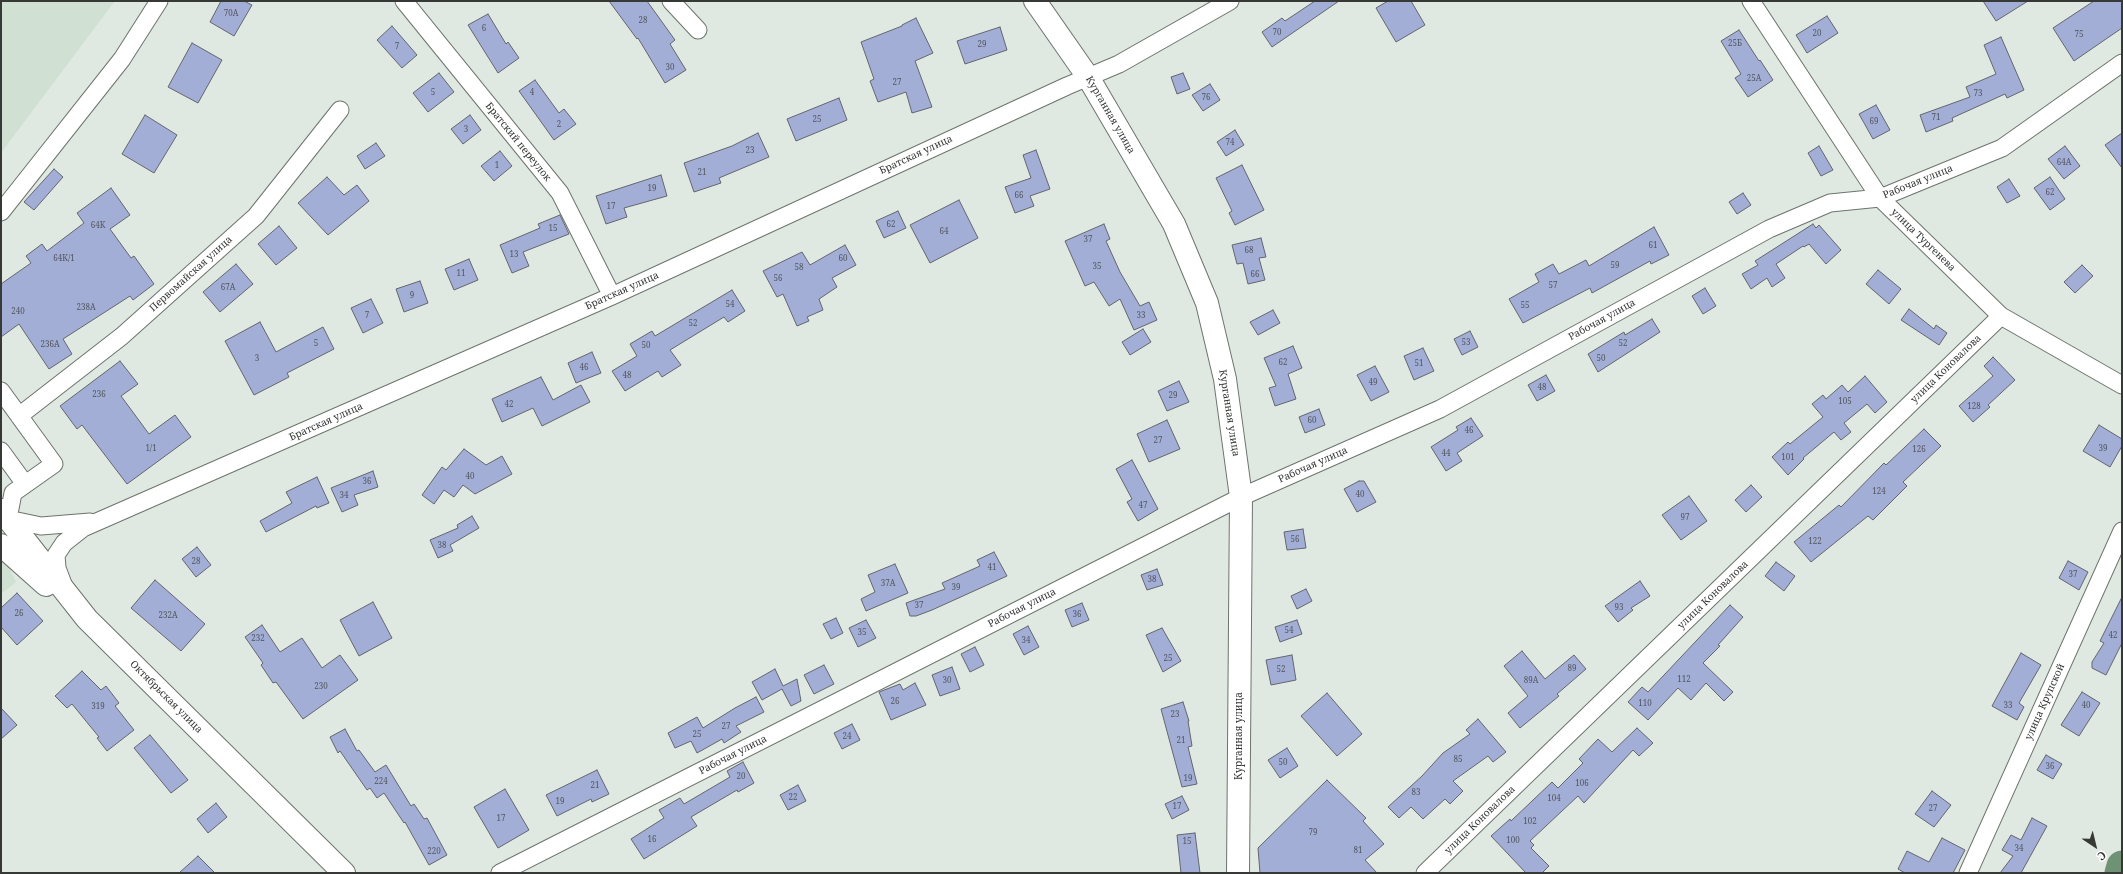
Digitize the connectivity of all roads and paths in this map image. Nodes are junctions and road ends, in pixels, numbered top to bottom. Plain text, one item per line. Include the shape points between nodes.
1 (160, 1) edge
2 (404, 1) edge
3 (671, 1) edge
4 (1035, 1) edge
5 (1230, 1) edge
6 (1751, 1) edge
7 (698, 30) dead end
8 (2122, 63) edge
9 (1088, 77) junction
10 (340, 110) dead end
11 (1880, 198) junction
12 (1, 212) edge
13 (612, 296) junction
14 (2001, 316) junction
15 (2122, 385) edge
16 (1, 391) edge
17 (20, 416) junction
18 (1, 451) edge
19 (25, 484) junction
20 (1241, 497) junction
21 (3, 515) edge
22 (101, 520) junction
23 (2122, 531) edge
24 (1, 545) edge
25 (70, 599) junction
26 (87, 619) junction
27 (344, 873) edge
28 (500, 873) edge
29 (1238, 873) edge
30 (1425, 873) edge
31 (1968, 873) edge

1 - 12 street via 122,59
2 - 13 street, Братский переулок via 560,193
3 - 7 street
4 - 9 main road, Курганная улица
5 - 9 street, Братская улица via 1119,64
6 - 11 street, улица Тургенева
8 - 11 street, Рабочая улица via 2002,148
9 - 13 street, Братская улица
9 - 20 main road, Курганная улица via 1174,224 1207,303 1225,379
10 - 17 street, Первомайская улица via 256,216 122,336
11 - 14 street, улица Тургенева
11 - 20 street, Рабочая улица via 1830,203 1769,229 1440,409
13 - 22 street, Братская улица
14 - 15 street, улица Тургенева
14 - 30 street, улица Коновалова
16 - 17 street
17 - 19 street via 54,464
18 - 19 street
19 - 21 street via 13,493
20 - 28 street, Рабочая улица
20 - 29 main road, Курганная улица
21 - 22 street via 42,526
21 - 25 main road, Октябрьская улица
22 - 25 street, Братская улица via 77,532 58,550 56,561 59,576
23 - 31 street, улица Крупской
24 - 26 main road
25 - 26 main road, Октябрьская улица
26 - 27 main road, Октябрьская улица

